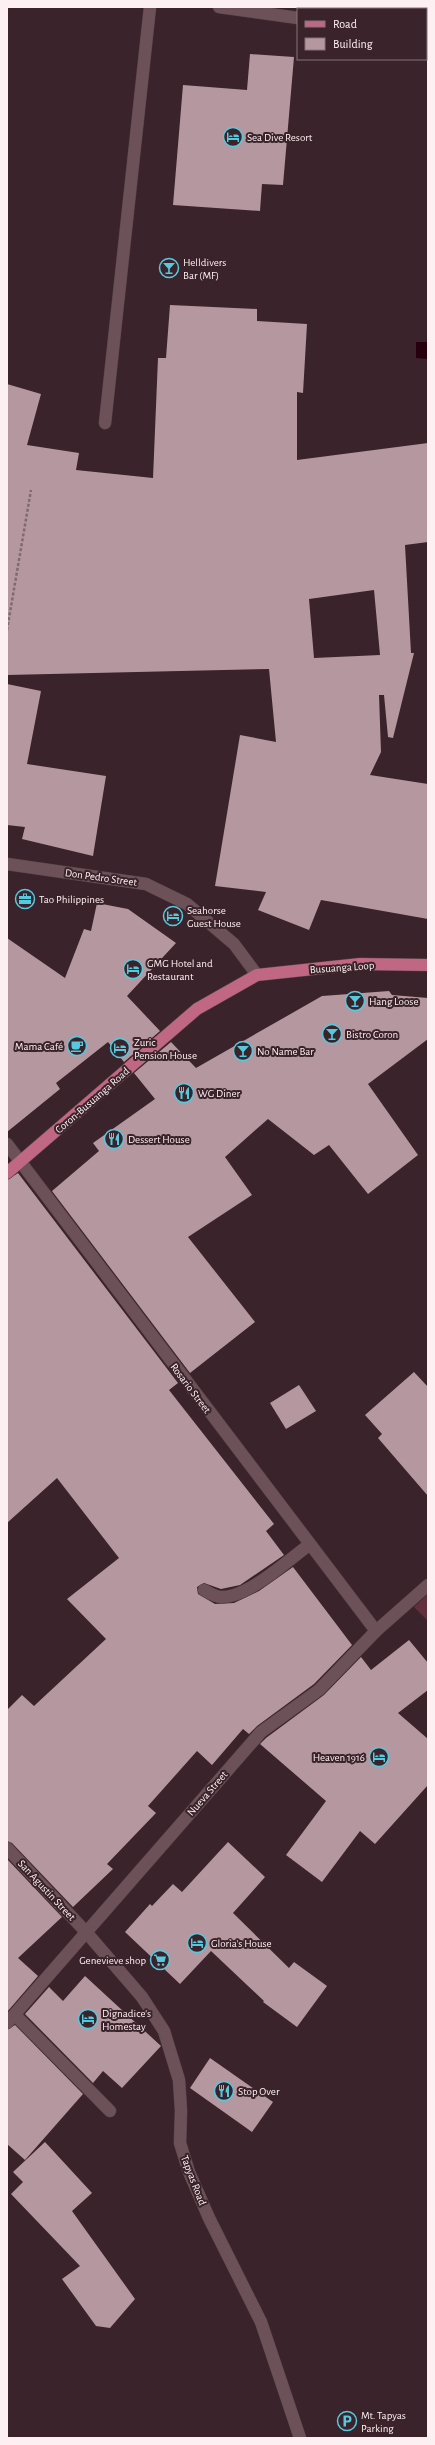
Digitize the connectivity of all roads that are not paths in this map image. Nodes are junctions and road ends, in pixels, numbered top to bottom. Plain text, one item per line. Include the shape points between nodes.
1 (150, 7) edge
2 (219, 7) edge
3 (297, 18) edge
4 (106, 423) dead end
5 (7, 864) edge
6 (428, 965) edge
7 (257, 974) junction
8 (7, 1144) edge
9 (20, 1161) junction
10 (7, 1173) edge
11 (309, 1544) junction
12 (428, 1585) edge
13 (204, 1590) dead end
14 (376, 1631) junction
15 (7, 1848) edge
16 (86, 1932) junction
17 (11, 2019) edge
18 (110, 2111) dead end
19 (300, 2438) edge

1 - 4 street
2 - 3 street
5 - 7 street, Don Pedro Street via 146,884 187,904 234,944
6 - 7 main road, Busuanga Loop via 360,964
7 - 9 main road, Coron-Busuanga Road via 197,1009
8 - 9 street, Rosario Street
9 - 10 main road, Coron-Busuanga Road
9 - 11 street, Rosario Street
11 - 13 street via 245,1591 220,1597
11 - 14 street, Rosario Street
12 - 14 street, Nueva Street
14 - 16 street, Nueva Street via 319,1690 261,1732
15 - 16 street, San Agustin Street
16 - 17 street, Nueva Street
16 - 19 street, Tapyas Road via 142,1997 164,2031 179,2080 182,2111 180,2143 189,2172 261,2322
17 - 18 street

